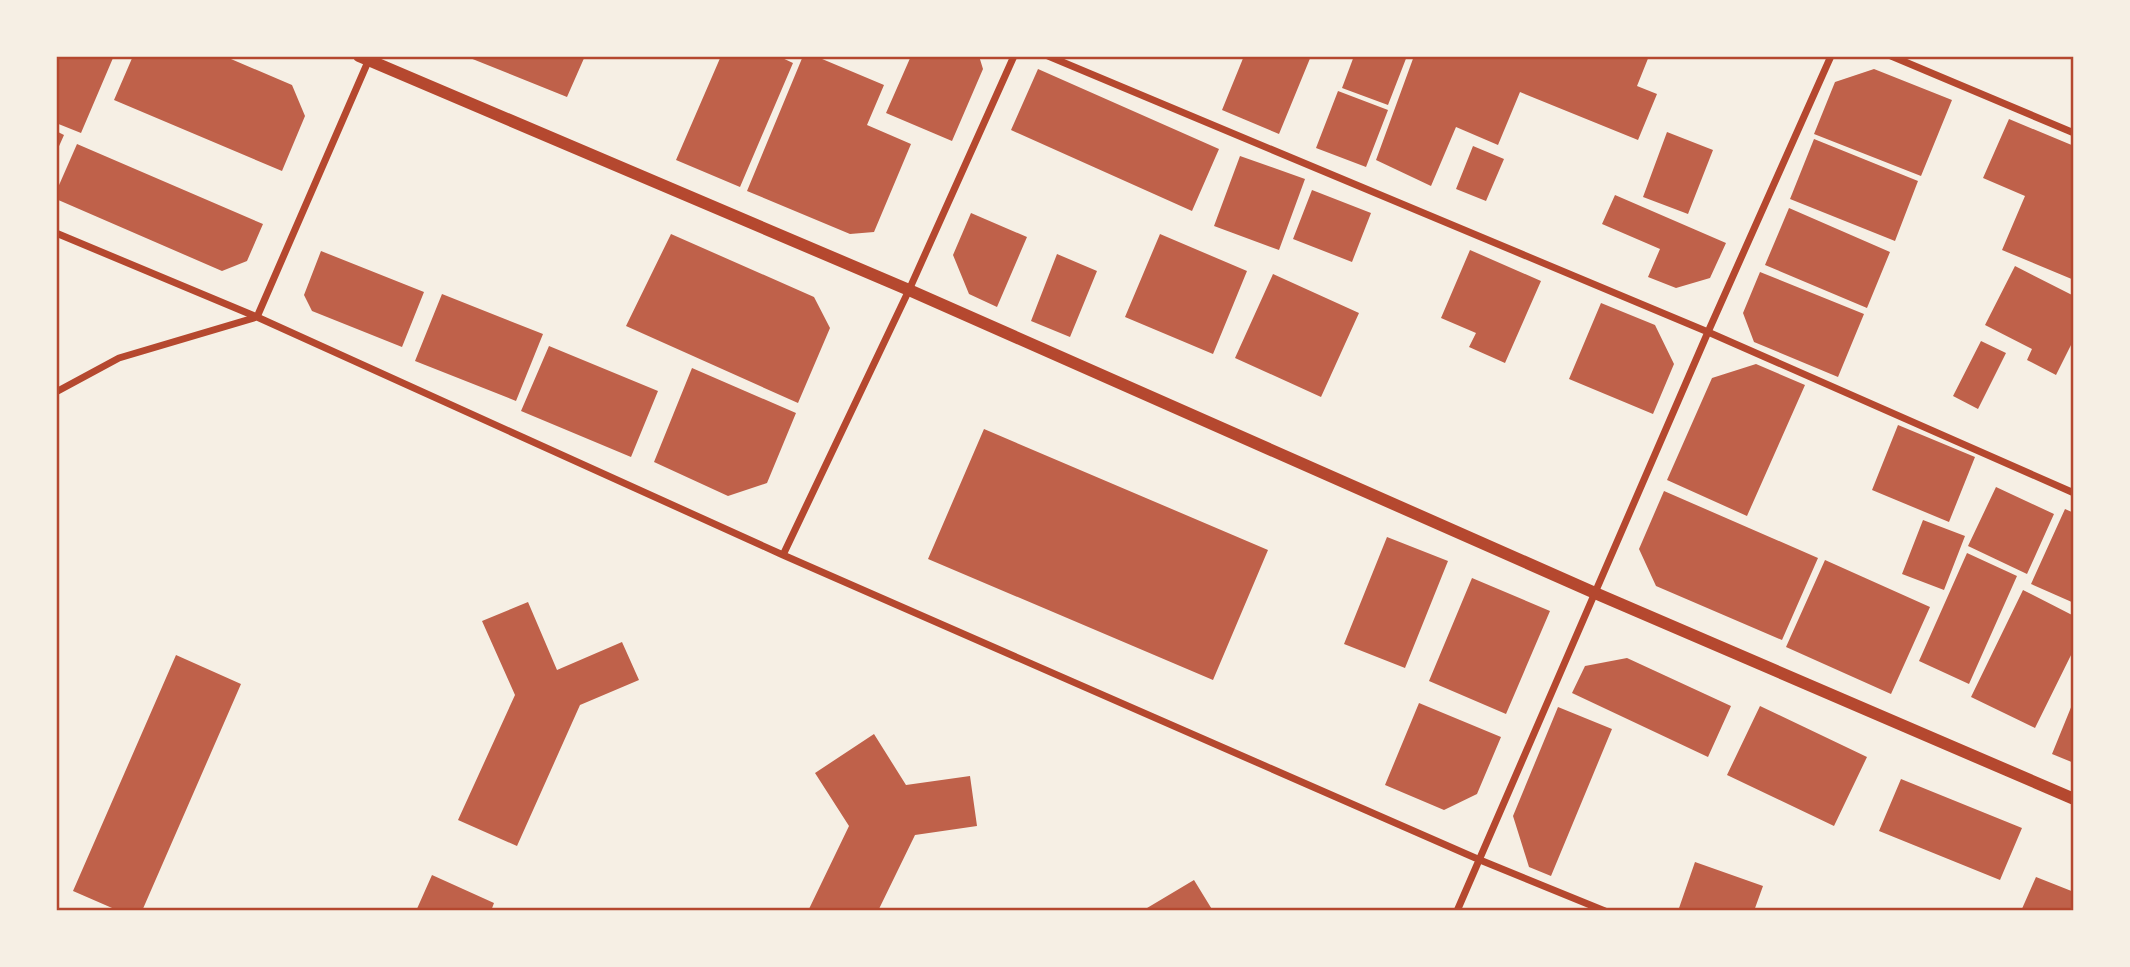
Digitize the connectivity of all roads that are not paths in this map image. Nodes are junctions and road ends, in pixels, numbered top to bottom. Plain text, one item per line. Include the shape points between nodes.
1 (1014, 56) edge
2 (1048, 56) edge
3 (1831, 56) edge
4 (1892, 56) edge
5 (366, 57) edge
6 (2074, 133) edge
7 (56, 233) edge
8 (909, 290) junction
9 (257, 317) junction
10 (1708, 332) junction
11 (56, 392) edge
12 (2074, 493) edge
13 (783, 555) junction
14 (1595, 593) junction
15 (2074, 799) edge
16 (1480, 860) junction
17 (1457, 911) edge
18 (1605, 911) edge

1 - 8 street
2 - 10 street
3 - 10 street
4 - 6 street
5 - 8 street
5 - 9 street
7 - 9 street
8 - 13 street
8 - 14 street
9 - 11 street via 119,358
9 - 13 street
10 - 12 street
10 - 14 street
13 - 16 street
14 - 15 street
14 - 16 street
16 - 17 street
16 - 18 street

